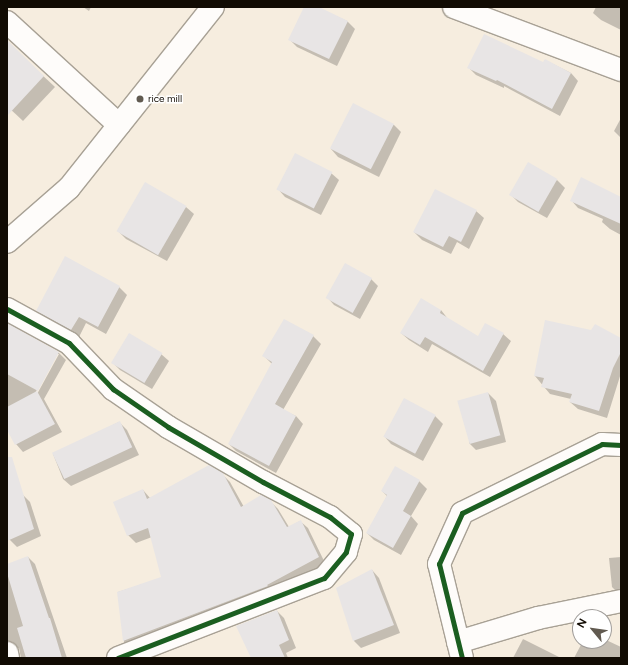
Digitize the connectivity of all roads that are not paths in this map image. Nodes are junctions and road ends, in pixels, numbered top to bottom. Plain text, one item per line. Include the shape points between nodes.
1 (213, 7) edge
2 (454, 7) edge
3 (7, 22) edge
4 (621, 70) edge
5 (119, 125) junction
6 (7, 242) edge
7 (7, 309) edge
8 (621, 445) edge
9 (621, 601) edge
10 (460, 650) edge
11 (7, 652) edge
12 (8, 658) edge
13 (118, 658) edge

1 - 5 street
2 - 4 street
3 - 5 street
5 - 6 street via 69,188
7 - 13 street via 69,343 113,389 168,427 330,517 351,534 346,552 324,578
8 - 10 street via 602,444 462,514 439,564
9 - 10 street via 538,618
11 - 12 street

